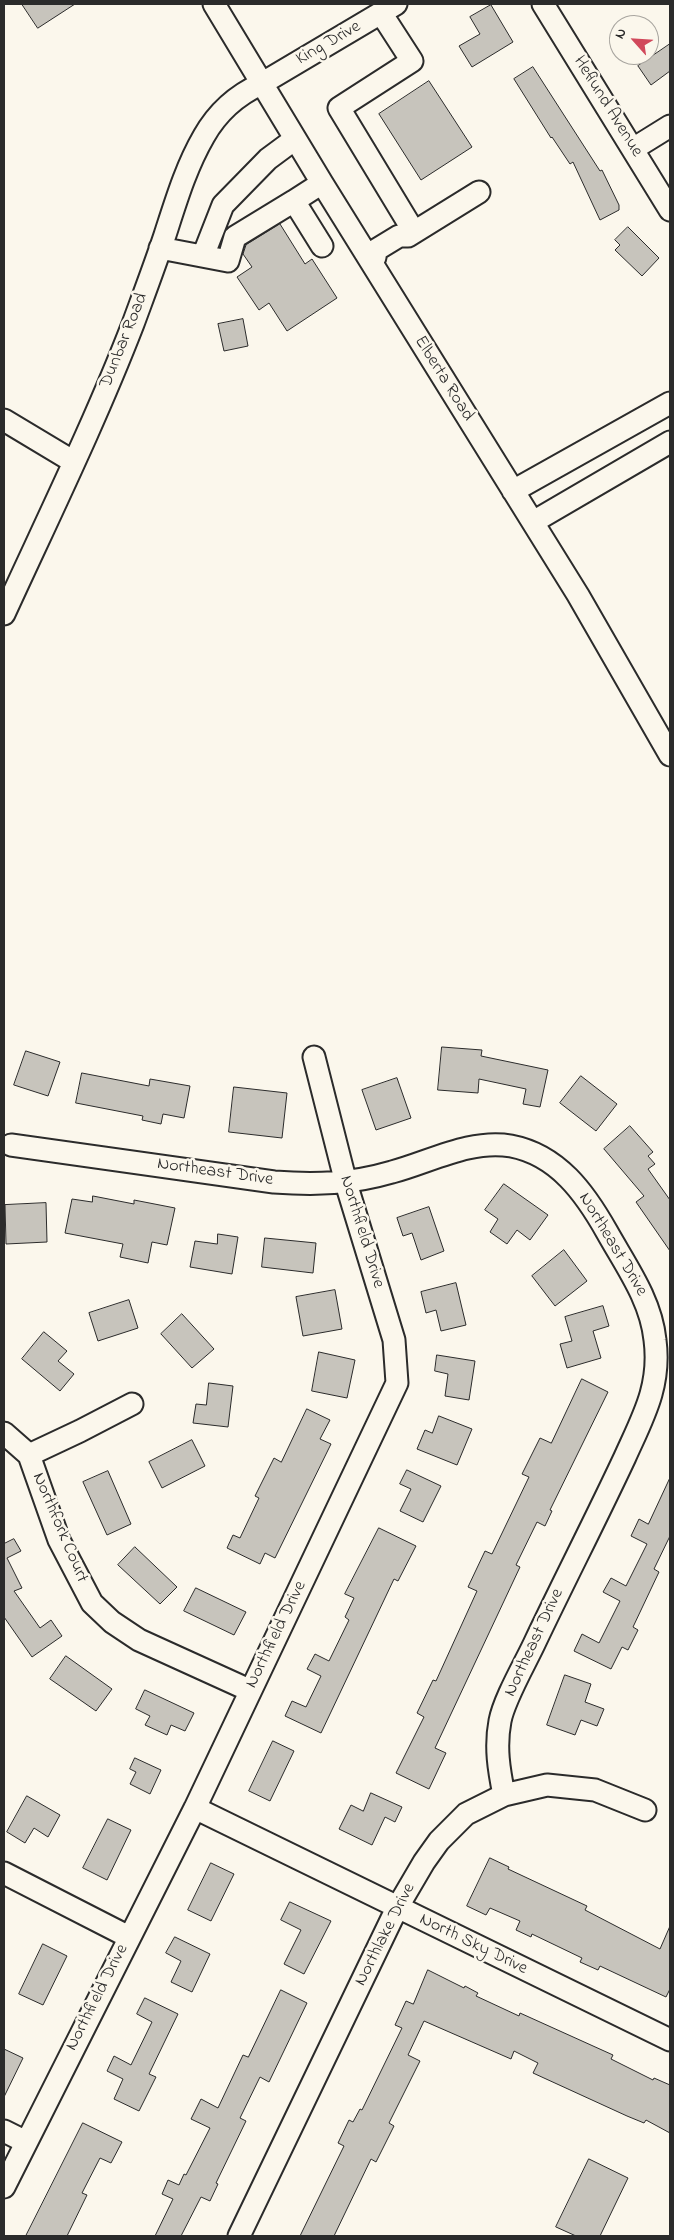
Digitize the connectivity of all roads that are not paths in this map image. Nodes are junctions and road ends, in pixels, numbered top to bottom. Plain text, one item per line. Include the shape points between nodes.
1 (214, 4) edge
2 (543, 4) edge
3 (389, 8) edge
4 (261, 84) junction
5 (670, 126) edge
6 (295, 139) junction
7 (633, 149) junction
8 (322, 183) junction
9 (479, 192) dead end
10 (294, 201) junction
11 (670, 210) edge
12 (411, 234) junction
13 (322, 246) dead end
14 (160, 248) junction
15 (203, 256) junction
16 (372, 258) junction
17 (670, 403) edge
18 (4, 420) edge
19 (670, 442) edge
20 (74, 462) junction
21 (513, 491) junction
22 (533, 522) junction
23 (4, 614) edge
24 (667, 743) edge
25 (314, 1057) dead end
26 (12, 1145) dead end
27 (346, 1183) junction
28 (132, 1404) dead end
29 (4, 1432) edge
30 (29, 1455) junction
31 (249, 1690) junction
32 (504, 1795) junction
33 (195, 1808) junction
34 (645, 1810) dead end
35 (4, 1873) edge
36 (397, 1908) junction
37 (129, 1938) junction
38 (670, 2040) edge
39 (4, 2131) edge
40 (26, 2142) junction
41 (4, 2187) edge
42 (239, 2236) edge

1 - 4 street, Elberta Road
2 - 7 street, Heflund Avenue
3 - 4 street, King Drive
3 - 12 street via 412,61 338,108
4 - 6 street, Elberta Road
4 - 14 street, Dunbar Road via 242,92 204,135 190,162
5 - 7 street
6 - 8 street, Elberta Road
6 - 15 street via 268,159 223,205
7 - 11 street, Heflund Avenue
8 - 10 street
8 - 16 street, Elberta Road
9 - 12 street
10 - 13 street
10 - 15 street via 235,237 228,261
12 - 16 street via 405,245 382,260
14 - 15 street
14 - 20 street, Dunbar Road via 132,327
16 - 21 street, Elberta Road
17 - 21 street
18 - 20 street
19 - 22 street
20 - 23 street, Dunbar Road
21 - 22 street, Elberta Road
22 - 24 street, Elberta Road
25 - 27 street, Northfield Drive
26 - 27 street, Northeast Drive via 274,1182
27 - 31 street, Northfield Drive via 394,1340 397,1383
27 - 32 street, Northeast Drive via 473,1146 511,1146 546,1157 572,1179 593,1207 647,1305 655,1339 656,1367 651,1400 500,1719 497,1758
28 - 30 street
29 - 30 street, Northfork Court
30 - 31 street, Northfork Court via 59,1540 92,1604 139,1640
31 - 33 street, Northfield Drive
32 - 34 street, Northlake Drive via 547,1784 595,1790
32 - 36 street, Northlake Drive via 466,1814 439,1841
33 - 36 street, North Sky Drive
33 - 37 street, Northfield Drive
35 - 37 street
36 - 38 street, North Sky Drive
36 - 42 street, Northlake Drive
37 - 40 street, Northfield Drive
39 - 40 street
40 - 41 street, Northfield Drive

